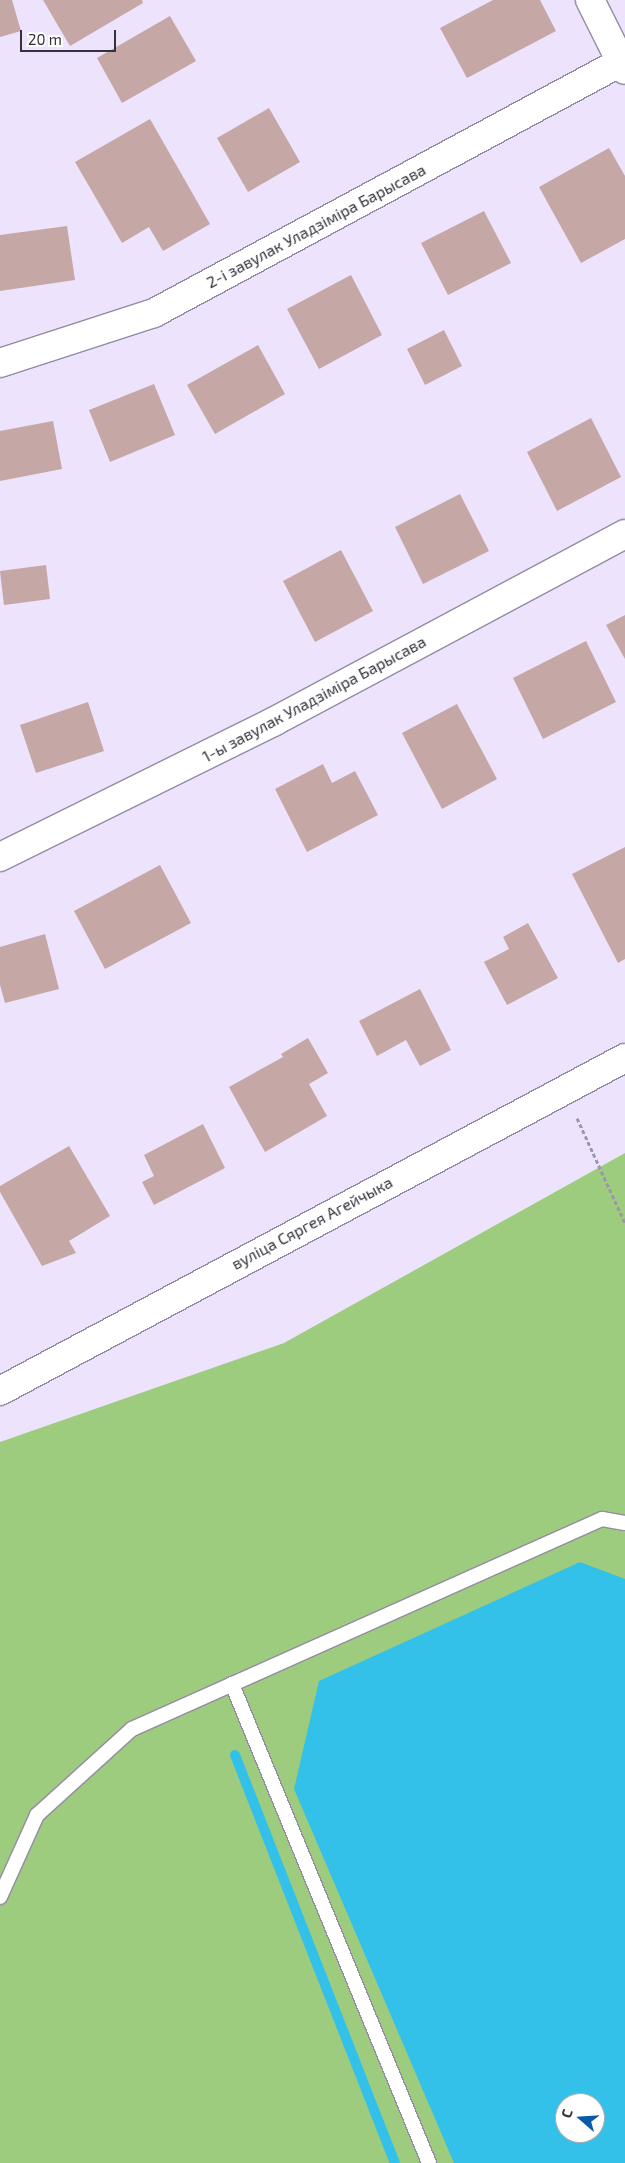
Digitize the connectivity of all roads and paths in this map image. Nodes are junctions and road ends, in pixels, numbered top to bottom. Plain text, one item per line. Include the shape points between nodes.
1 (590, 0) edge
2 (623, 66) edge
3 (0, 363) edge
4 (625, 534) edge
5 (0, 857) edge
6 (625, 1058) edge
7 (565, 1090) junction
8 (625, 1223) edge
9 (0, 1391) edge
10 (625, 1523) edge
11 (232, 1684) junction
12 (0, 1897) edge
13 (429, 2163) edge

1 - 2 street
2 - 3 street, 2-і завулак Уладзіміра Барысава via 154,313
4 - 5 street, 1-ы завулак Уладзіміра Барысава via 273,722
6 - 7 street, вуліца Сяргея Агейчыка
7 - 8 path
7 - 9 street, вуліца Сяргея Агейчыка
10 - 11 lane via 602,1520
11 - 12 lane via 132,1729 37,1815
11 - 13 lane

